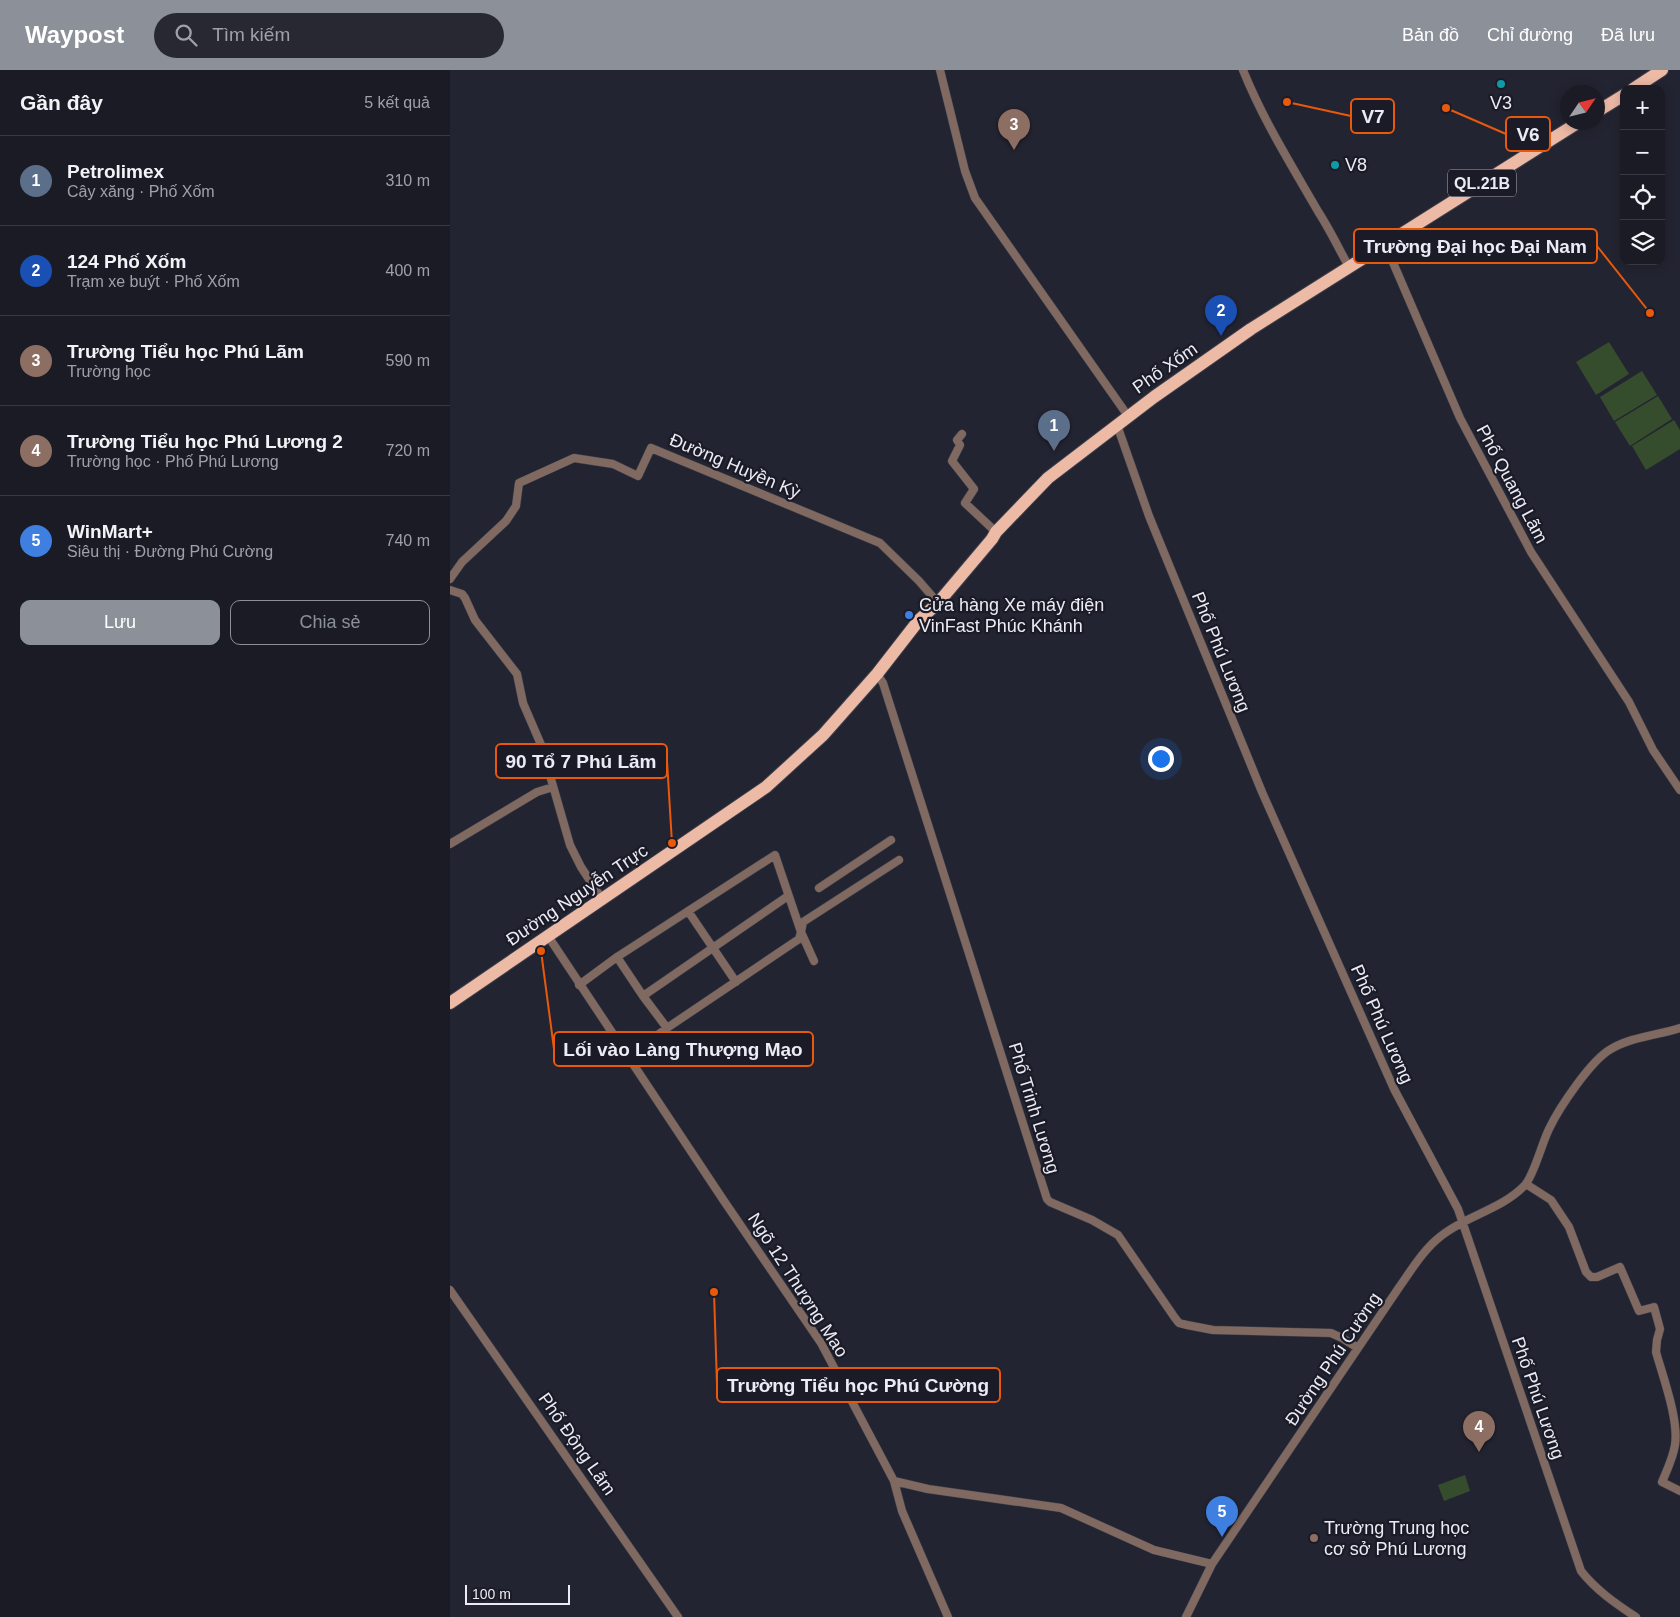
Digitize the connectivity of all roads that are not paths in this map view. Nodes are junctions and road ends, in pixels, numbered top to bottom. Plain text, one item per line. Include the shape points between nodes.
1 (940, 70) edge
2 (1243, 70) edge
3 (1662, 70) edge
4 (1639, 85) edge
5 (1620, 97) edge
6 (1605, 106) edge
7 (1566, 130) edge
8 (1385, 244) junction
9 (1349, 267) junction
10 (1128, 416) junction
11 (1117, 425) junction
12 (962, 434) dead end
13 (996, 532) junction
14 (450, 579) edge
15 (450, 590) edge
16 (938, 603) junction
17 (877, 674) junction
18 (553, 787) junction
19 (1680, 790) edge
20 (891, 840) dead end
21 (450, 844) edge
22 (899, 860) dead end
23 (819, 888) dead end
24 (788, 896) junction
25 (602, 899) junction
26 (688, 911) junction
27 (801, 932) junction
28 (548, 936) junction
29 (713, 948) junction
30 (617, 957) junction
31 (814, 961) dead end
32 (736, 982) junction
33 (580, 985) junction
34 (643, 996) junction
35 (450, 1003) edge
36 (667, 1028) junction
37 (1680, 1028) edge
38 (628, 1057) junction
39 (1526, 1184) junction
40 (1463, 1223) junction
41 (450, 1290) edge
42 (1358, 1348) junction
43 (894, 1481) junction
44 (1680, 1491) edge
45 (1212, 1564) junction
46 (678, 1617) edge
47 (948, 1617) edge
48 (1186, 1617) edge
49 (1636, 1617) edge

1 - 10 street via 965,171 977,197
2 - 9 street via 1279,144
3 - 4 highway
5 - 6 highway
7 - 8 highway, Phố Xốm / QL.21B
8 - 9 highway, Phố Xốm / QL.21B
8 - 19 street, Phố Quang Lãm via 1460,418 1530,552 1629,702 1653,750
9 - 10 highway, Phố Xốm / QL.21B via 1250,329
10 - 11 highway, Phố Xốm / QL.21B
11 - 13 highway, Phố Xốm / QL.21B via 1048,478
11 - 40 street, Phố Phú Lương via 1149,516 1262,792 1394,1089
12 - 13 street via 957,440 960,446 952,461 974,489 965,503
13 - 16 highway, Phố Xốm / QL.21B
14 - 16 street, Đường Huyền Kỳ via 462,562 506,521 516,506 519,483 574,458 613,464 638,476 651,448 880,543
15 - 18 street via 466,598 475,620 517,674 523,703 546,754
16 - 17 highway, Phố Xốm / QL.21B via 919,620
17 - 25 highway, Đường Nguyễn Trực / QL.21B via 823,735 766,787
17 - 42 street, Phố Trinh Lương via 883,683 1047,1199 1118,1235 1179,1323 1213,1330 1331,1334
18 - 21 street via 537,792
18 - 25 street via 570,845
20 - 23 street
22 - 27 street via 803,922
24 - 26 street via 775,855
24 - 27 street
24 - 29 street
25 - 28 highway, Đường Nguyễn Trực / QL.21B
26 - 29 street
26 - 30 street
27 - 31 street
27 - 32 street via 799,939
28 - 33 street, Ngõ 12 Thượng Mao
28 - 35 highway, Đường Nguyễn Trực / QL.21B
29 - 32 street
29 - 34 street
30 - 33 street
30 - 34 street
32 - 36 street
33 - 38 street, Ngõ 12 Thượng Mao
34 - 36 street
36 - 38 street
37 - 39 street, Đường Phú Cường via 1610,1049 1593,1062 1550,1127
38 - 43 street, Ngõ 12 Thượng Mao via 821,1343
39 - 40 street, Đường Phú Cường via 1503,1203
39 - 44 street via 1552,1200 1569,1227 1586,1272 1591,1277 1620,1267 1639,1311 1654,1307 1660,1330 1656,1352 1675,1427 1675,1443 1662,1482
40 - 42 street, Đường Phú Cường via 1441,1236 1422,1256
40 - 49 street, Phố Phú Lương via 1581,1571 1590,1583
41 - 46 street, Phố Động Lãm
42 - 45 street, Đường Phú Cường
43 - 45 street via 1061,1508 1154,1550
43 - 47 street, Ngõ 12 Thượng Mao via 902,1511
45 - 48 street, Đường Phú Cường

